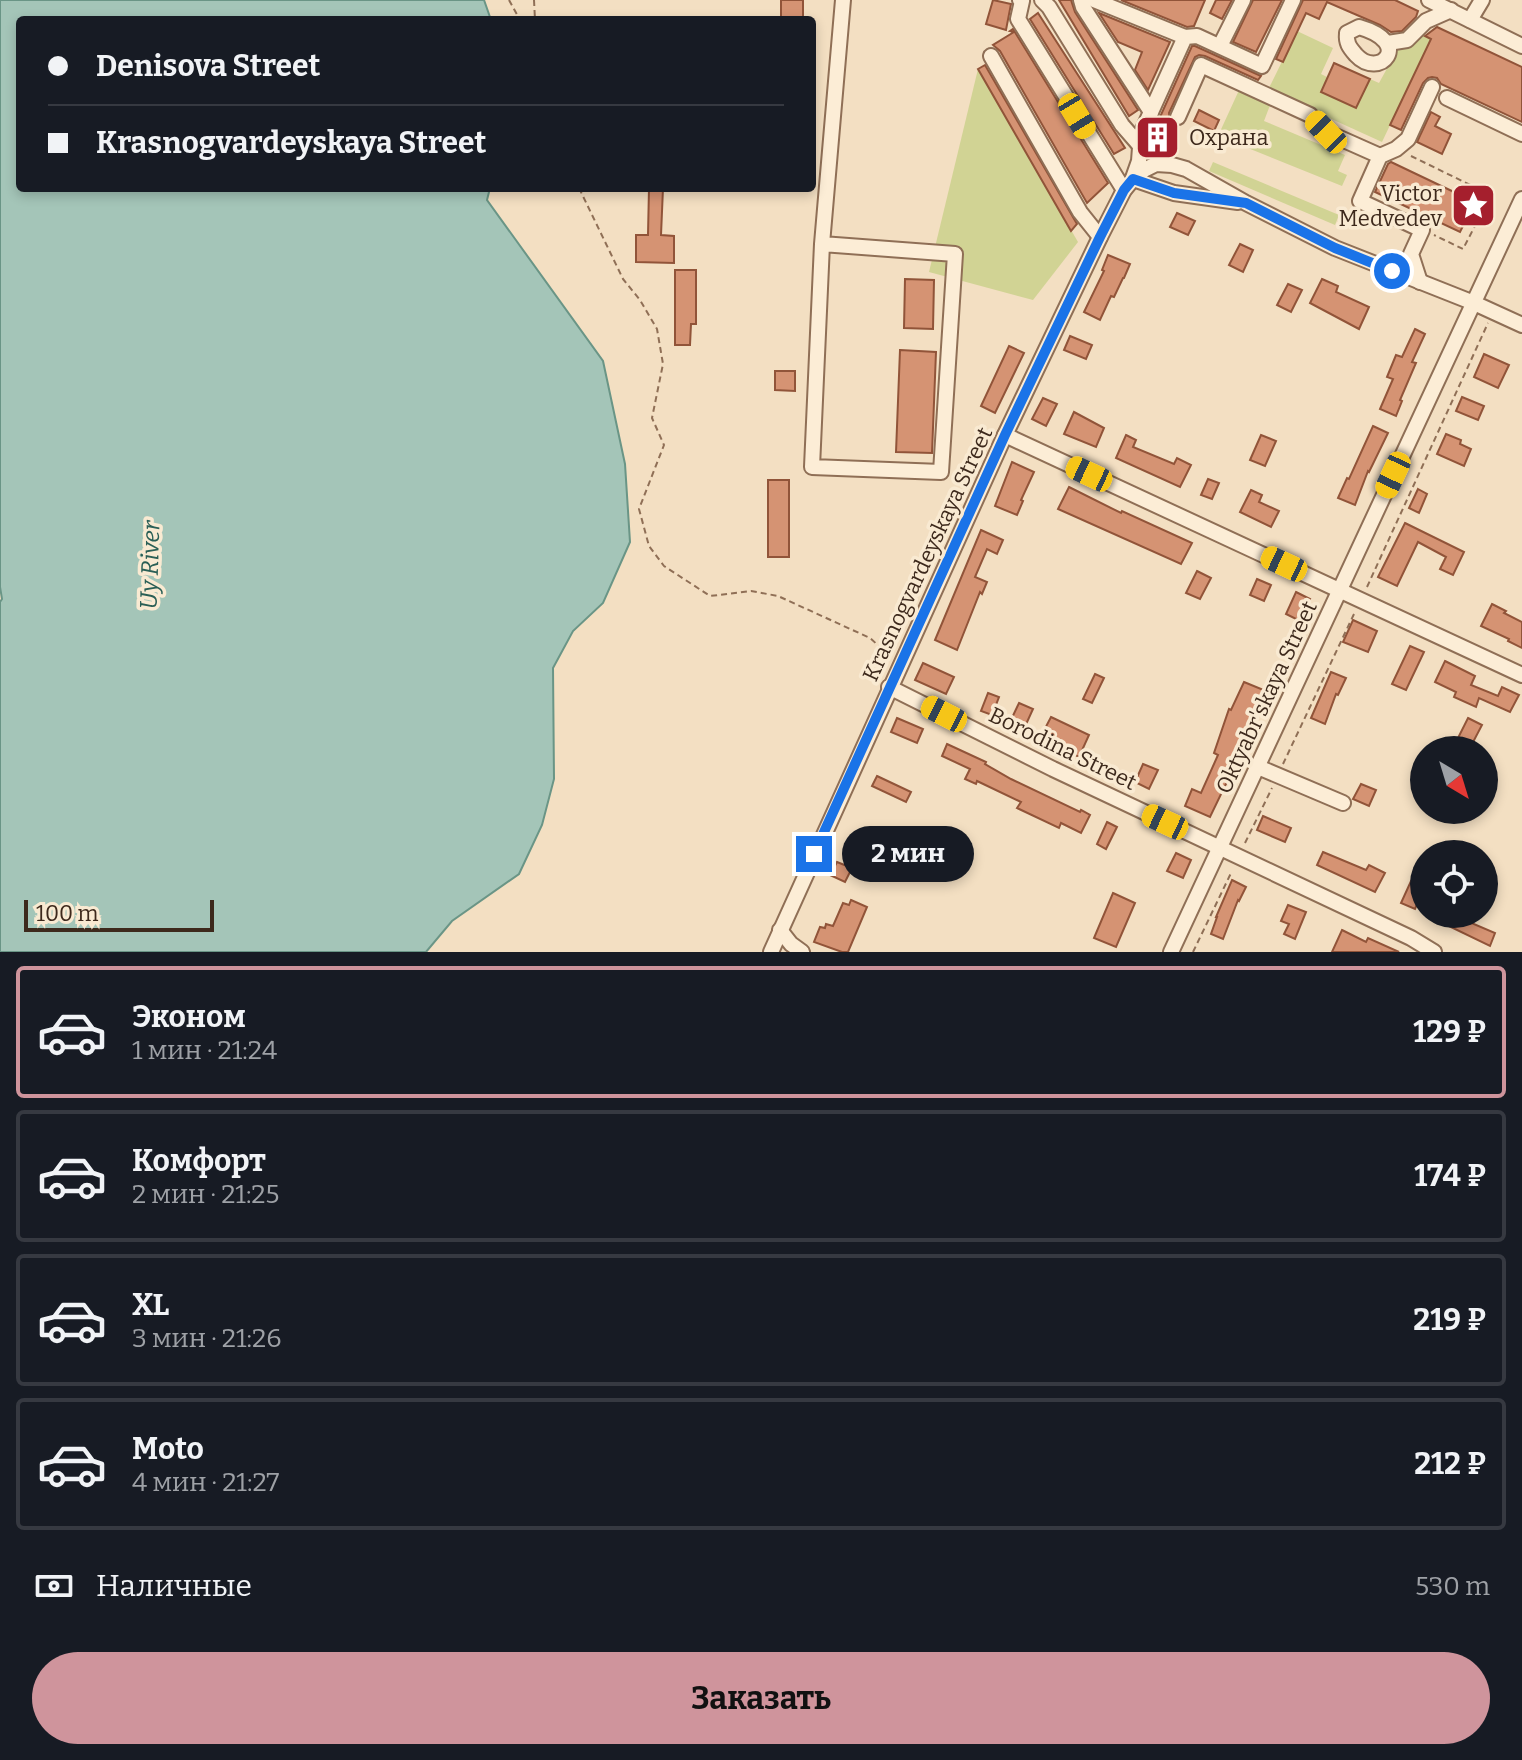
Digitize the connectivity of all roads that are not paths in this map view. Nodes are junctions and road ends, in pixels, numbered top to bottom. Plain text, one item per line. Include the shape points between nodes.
1 (843, 0) edge
2 (1020, 0) edge
3 (1042, 0) edge
4 (1081, 0) edge
5 (1094, 0) edge
6 (1243, 0) edge
7 (1293, 0) edge
8 (1429, 0) edge
9 (1482, 0) edge
10 (1451, 10) junction
11 (1470, 20) junction
12 (1185, 37) junction
13 (1388, 43) dead end
14 (1220, 46) junction
15 (1522, 46) edge
16 (991, 56) dead end
17 (1432, 87) dead end
18 (1447, 98) dead end
19 (1151, 112) junction
20 (1178, 117) dead end
21 (1522, 134) edge
22 (1141, 147) junction
23 (1380, 156) junction
24 (1156, 164) junction
25 (1128, 185) junction
26 (1522, 199) edge
27 (1246, 203) junction
28 (1100, 237) junction
29 (822, 244) junction
30 (1420, 282) junction
31 (1474, 303) junction
32 (1519, 318) edge
33 (1005, 435) junction
34 (1340, 590) junction
35 (1522, 675) edge
36 (889, 687) junction
37 (1258, 767) junction
38 (1343, 803) dead end
39 (1221, 848) junction
40 (780, 930) junction
41 (794, 949) edge
42 (771, 952) edge
43 (1171, 952) edge
44 (1434, 952) edge

1 - 29 street
2 - 25 street via 1018,19
3 - 22 street
4 - 19 street
5 - 12 street
6 - 14 street
7 - 14 street via 1262,66
8 - 10 street
9 - 11 street
10 - 11 street
10 - 13 street via 1426,21 1407,40
11 - 15 street
12 - 14 street
12 - 19 street, Krasnogvardeyskaya Street
16 - 28 street via 1080,212
17 - 23 street via 1408,139
18 - 21 street
19 - 22 street, Krasnogvardeyskaya Street
20 - 23 street via 1201,65 1310,115 1326,132
22 - 24 street
22 - 25 street, Krasnogvardeyskaya Street
23 - 30 street via 1360,201 1422,230 1411,254
24 - 25 street
24 - 27 street via 1186,169
25 - 27 street
25 - 28 street, Krasnogvardeyskaya Street
26 - 31 street, Oktyabr'skaya Street
27 - 30 street via 1335,248
28 - 33 street, Krasnogvardeyskaya Street
29 - 29 street via 812,467 941,472 955,254
30 - 31 street
31 - 32 street
31 - 34 street, Oktyabr'skaya Street
33 - 34 street
33 - 36 street, Krasnogvardeyskaya Street
34 - 35 street
34 - 37 street, Oktyabr'skaya Street
36 - 39 street, Borodina Street
36 - 40 street, Krasnogvardeyskaya Street
37 - 38 street
37 - 39 street, Oktyabr'skaya Street
39 - 43 street, Oktyabr'skaya Street
39 - 44 street, Borodina Street
40 - 41 street
40 - 42 street, Krasnogvardeyskaya Street

